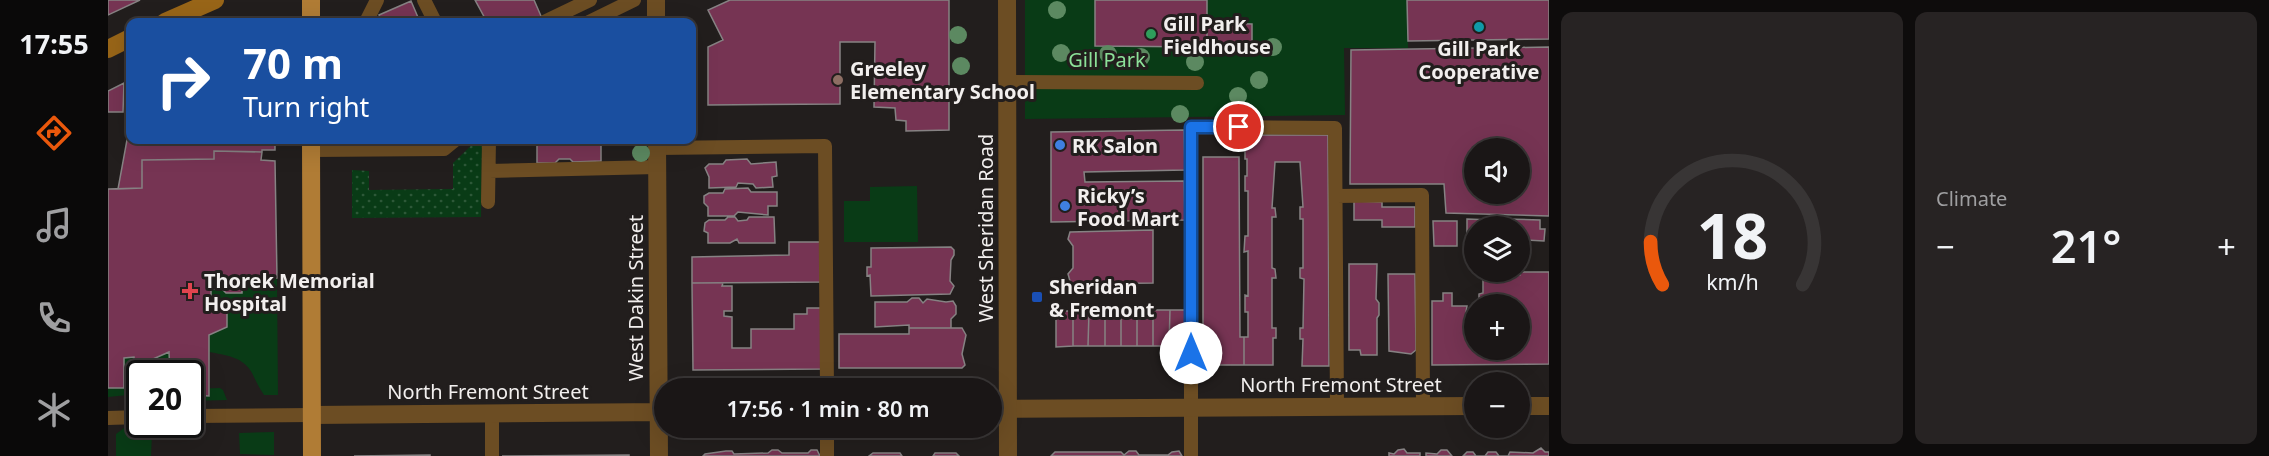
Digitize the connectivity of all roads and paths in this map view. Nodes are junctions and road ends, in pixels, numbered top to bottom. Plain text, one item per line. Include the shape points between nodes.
1 (215, 0) edge
2 (311, 0) edge
3 (377, 0) edge
4 (424, 0) edge
5 (634, 0) edge
6 (656, 0) edge
7 (1007, 0) edge
8 (581, 2) edge
9 (174, 18) edge
10 (311, 18) edge
11 (368, 18) edge
12 (429, 18) edge
13 (551, 18) edge
14 (597, 18) edge
15 (656, 18) edge
16 (126, 40) edge
17 (108, 49) edge
18 (1008, 82) junction
19 (1197, 83) dead end
20 (406, 144) edge
21 (450, 144) edge
22 (489, 144) edge
23 (657, 144) edge
24 (311, 145) edge
25 (657, 167) junction
26 (489, 171) junction
27 (1336, 196) junction
28 (488, 202) dead end
29 (661, 378) edge
30 (827, 378) edge
31 (1001, 378) edge
32 (1423, 406) junction
33 (1464, 406) edge
34 (1530, 406) edge
35 (1549, 406) edge
36 (1337, 407) junction
37 (1191, 408) junction
38 (1002, 409) edge
39 (654, 412) edge
40 (492, 413) junction
41 (312, 415) junction
42 (126, 417) edge
43 (204, 417) edge
44 (108, 418) edge
45 (1002, 421) edge
46 (660, 438) edge
47 (827, 438) edge
48 (312, 456) edge
49 (492, 456) edge
50 (659, 456) edge
51 (827, 456) edge
52 (1008, 456) edge
53 (1191, 456) edge

1 - 9 main road
2 - 10 main road
3 - 11 lane
4 - 12 lane
5 - 14 lane
6 - 15 street
7 - 18 street, West Sheridan Road
8 - 13 lane
16 - 17 main road
18 - 19 lane
18 - 31 street, West Sheridan Road
20 - 21 lane via 444,149
20 - 24 lane
22 - 26 lane
23 - 25 street, West Dakin Street
23 - 30 lane via 825,146
24 - 41 main road
25 - 26 lane
25 - 29 street, West Dakin Street
26 - 28 lane
27 - 32 lane via 1422,195
27 - 36 lane
27 - 37 lane via 1335,128 1191,127
32 - 33 street, North Fremont Street
32 - 36 street, North Fremont Street
34 - 35 street
36 - 37 street, North Fremont Street
37 - 38 street, North Fremont Street
37 - 53 lane
39 - 40 street, North Fremont Street
40 - 41 street, North Fremont Street
40 - 49 lane
41 - 43 lane
41 - 48 main road
42 - 44 lane
45 - 52 street, West Sheridan Road
46 - 50 street, West Dakin Street
47 - 51 lane

